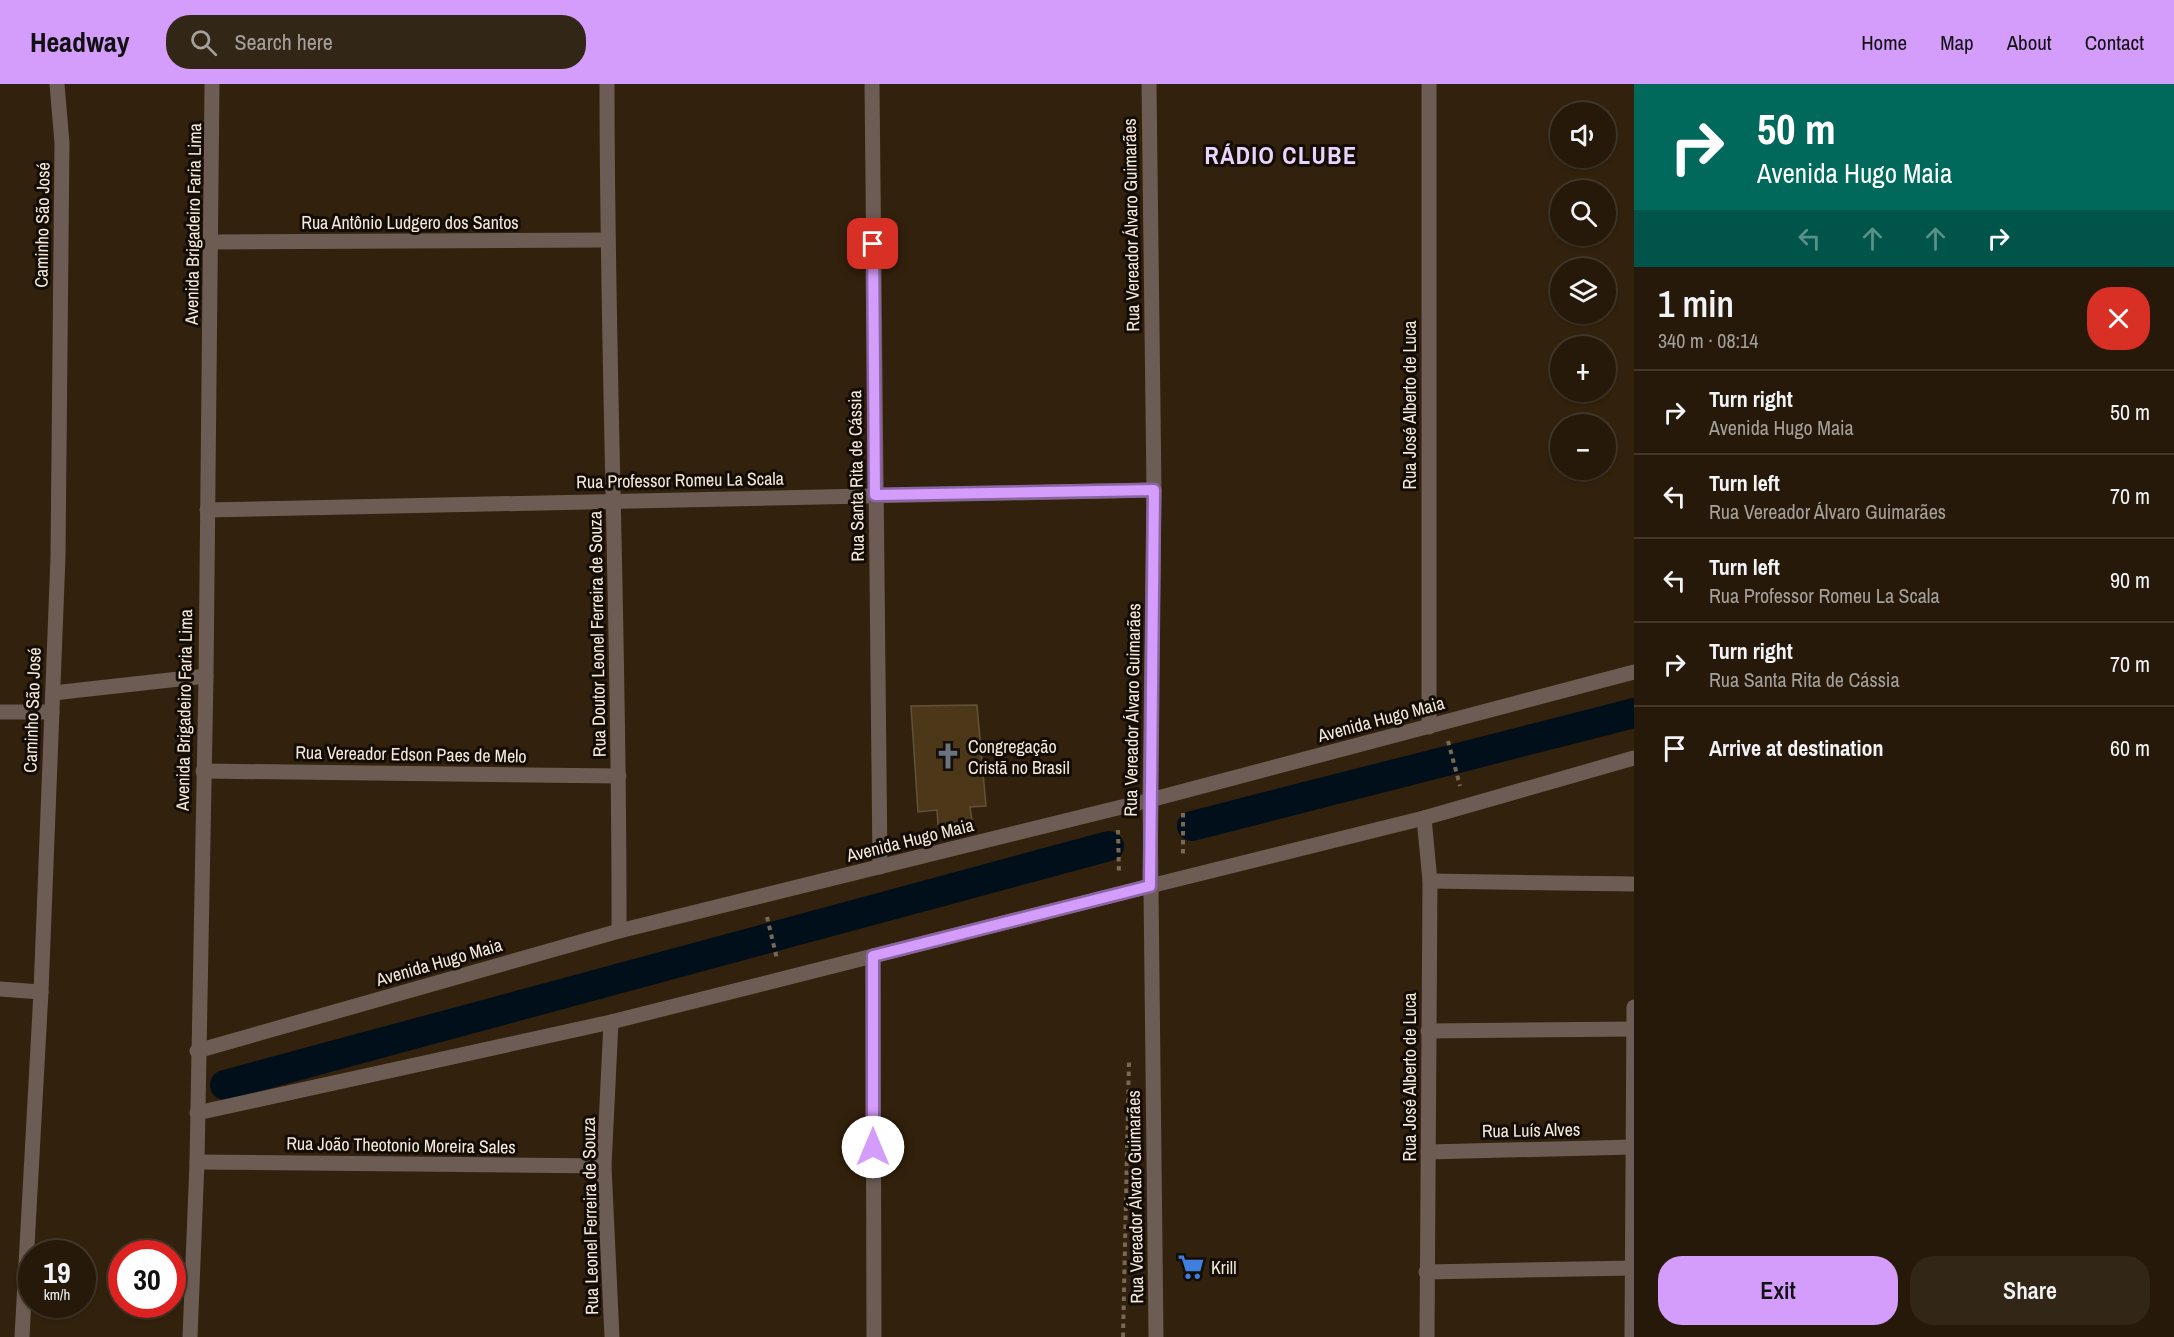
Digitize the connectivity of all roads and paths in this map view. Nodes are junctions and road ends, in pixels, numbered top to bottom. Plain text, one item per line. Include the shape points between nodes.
1 (57, 84) edge
2 (212, 84) edge
3 (607, 84) edge
4 (872, 84) edge
5 (1149, 84) edge
6 (1429, 84) edge
7 (607, 240) junction
8 (212, 242) junction
9 (1154, 490) junction
10 (875, 495) junction
11 (614, 501) junction
12 (207, 510) junction
13 (1634, 672) edge
14 (206, 676) junction
15 (53, 693) junction
16 (0, 712) edge
17 (52, 712) junction
18 (1436, 725) junction
19 (1634, 758) edge
20 (202, 771) junction
21 (619, 776) junction
22 (1149, 800) junction
23 (1464, 806) junction
24 (1117, 809) junction
25 (1183, 812) dead end
26 (1424, 818) junction
27 (1183, 840) dead end
28 (880, 867) junction
29 (1430, 881) junction
30 (1634, 884) edge
31 (1150, 886) junction
32 (1120, 893) junction
33 (762, 896) junction
34 (619, 931) junction
35 (873, 956) junction
36 (782, 979) junction
37 (0, 989) edge
38 (41, 992) junction
39 (1634, 1007) edge
40 (611, 1022) junction
41 (1634, 1029) edge
42 (1428, 1031) junction
43 (197, 1051) junction
44 (197, 1113) junction
45 (1633, 1147) edge
46 (1428, 1152) junction
47 (197, 1162) junction
48 (604, 1167) junction
49 (1633, 1268) edge
50 (1426, 1272) junction
51 (22, 1337) edge
52 (190, 1337) edge
53 (612, 1337) edge
54 (874, 1337) edge
55 (1156, 1337) edge
56 (1427, 1337) edge
57 (1632, 1337) edge

1 - 15 street, Caminho São José via 62,166
2 - 8 street, Avenida Brigadeiro Faria Lima
3 - 7 street, Rua Doutor Leonel Ferreira de Souza
4 - 10 street, Rua Santa Rita de Cássia
5 - 9 street, Rua Vereador Álvaro Guimarães
6 - 18 street, Rua José Alberto de Luca
7 - 8 street, Rua Antônio Ludgero dos Santos
7 - 11 street, Rua Doutor Leonel Ferreira de Souza
8 - 12 street, Avenida Brigadeiro Faria Lima
9 - 10 street, Rua Professor Romeu La Scala
9 - 22 street, Rua Vereador Álvaro Guimarães
10 - 11 street, Rua Professor Romeu La Scala
10 - 28 street, Rua Santa Rita de Cássia
11 - 12 street, Rua Professor Romeu La Scala
11 - 21 street, Rua Doutor Leonel Ferreira de Souza
12 - 14 street, Avenida Brigadeiro Faria Lima
13 - 18 street, Avenida Hugo Maia
14 - 15 street
14 - 20 street, Avenida Brigadeiro Faria Lima
15 - 17 street, Caminho São José
16 - 17 street
17 - 38 street, Caminho São José
18 - 22 street, Avenida Hugo Maia
18 - 23 path
19 - 23 street
20 - 21 street, Rua Vereador Edson Paes de Melo
20 - 43 street, Avenida Brigadeiro Faria Lima
21 - 34 street, Rua Doutor Leonel Ferreira de Souza
22 - 24 street, Avenida Hugo Maia
22 - 31 street, Rua Vereador Álvaro Guimarães
23 - 26 street
24 - 28 street, Avenida Hugo Maia
24 - 32 path
25 - 27 path
26 - 29 street, Rua José Alberto de Luca
26 - 31 street
28 - 33 street, Avenida Hugo Maia
29 - 30 street
29 - 42 street, Rua José Alberto de Luca
31 - 32 street
31 - 55 street, Rua Vereador Álvaro Guimarães
32 - 35 street
33 - 34 street, Avenida Hugo Maia
33 - 36 path
34 - 43 street, Avenida Hugo Maia
35 - 36 street
35 - 54 street
36 - 40 street
37 - 38 street
38 - 51 street, Caminho São José
39 - 41 street
40 - 44 street
40 - 48 street, Rua Leonel Ferreira de Souza
41 - 42 street
41 - 45 street
42 - 46 street, Rua José Alberto de Luca
43 - 44 street, Avenida Brigadeiro Faria Lima
44 - 47 street, Avenida Brigadeiro Faria Lima
45 - 46 street, Rua Luís Alves
45 - 49 street
46 - 50 street, Rua José Alberto de Luca
47 - 48 street, Rua João Theotonio Moreira Sales
47 - 52 street, Avenida Brigadeiro Faria Lima
48 - 53 street, Rua Leonel Ferreira de Souza
49 - 50 street
49 - 57 street
50 - 56 street, Rua José Alberto de Luca

